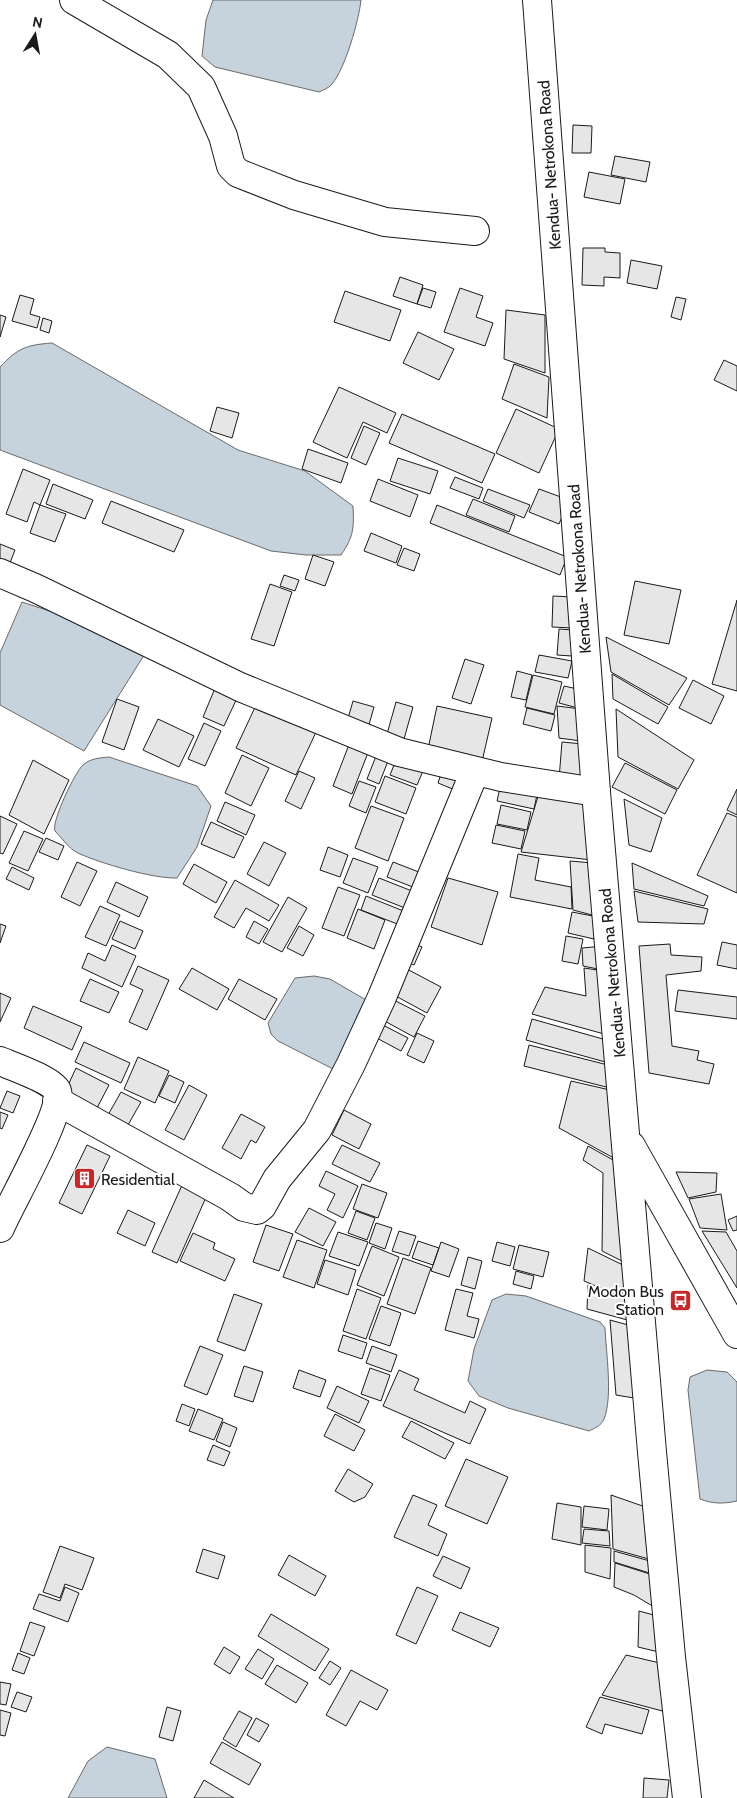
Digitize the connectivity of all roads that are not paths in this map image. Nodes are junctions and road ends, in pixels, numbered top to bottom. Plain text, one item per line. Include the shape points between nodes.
1 (74, 0) edge
2 (537, 0) edge
3 (474, 231) dead end
4 (0, 573) edge
5 (475, 771) junction
6 (596, 792) junction
7 (0, 1061) edge
8 (57, 1101) junction
9 (627, 1138) junction
10 (0, 1228) edge
11 (737, 1334) edge
12 (687, 1798) edge

1 - 3 street via 168,55 201,87 223,136 231,166 238,173 385,222
2 - 6 street, Kendua- Netrokona Road
4 - 5 street via 240,687 399,752
5 - 6 street
5 - 8 street via 351,1064 317,1130 277,1179 257,1210 244,1207
6 - 9 street, Kendua- Netrokona Road
7 - 8 street via 50,1084 57,1091
8 - 10 street via 55,1112
9 - 11 street
9 - 12 street, Kendua- Netrokona Road via 668,1628

